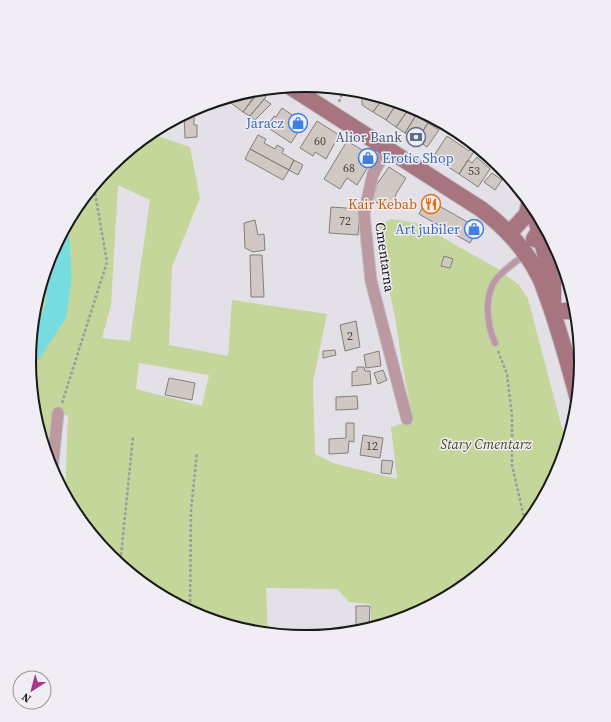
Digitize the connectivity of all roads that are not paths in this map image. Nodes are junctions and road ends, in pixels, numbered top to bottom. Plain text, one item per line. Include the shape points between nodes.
1 (298, 92) edge
2 (387, 149) junction
3 (528, 209) edge
4 (536, 221) edge
5 (539, 231) junction
6 (509, 234) junction
7 (522, 250) junction
8 (552, 311) junction
9 (570, 311) edge
10 (495, 343) road end
11 (574, 383) edge
12 (58, 413) road end
13 (407, 419) dead end
14 (54, 456) edge

1 - 2 main road
2 - 6 main road via 492,217
2 - 13 street, Cmentarna via 373,174 364,214 371,281
3 - 6 main road via 527,214
4 - 5 main road
5 - 7 main road via 532,242
5 - 8 main road via 554,283
6 - 7 main road
7 - 8 main road via 539,276
7 - 10 lane via 491,287 488,304 489,330
8 - 9 main road
8 - 11 main road
12 - 14 street

